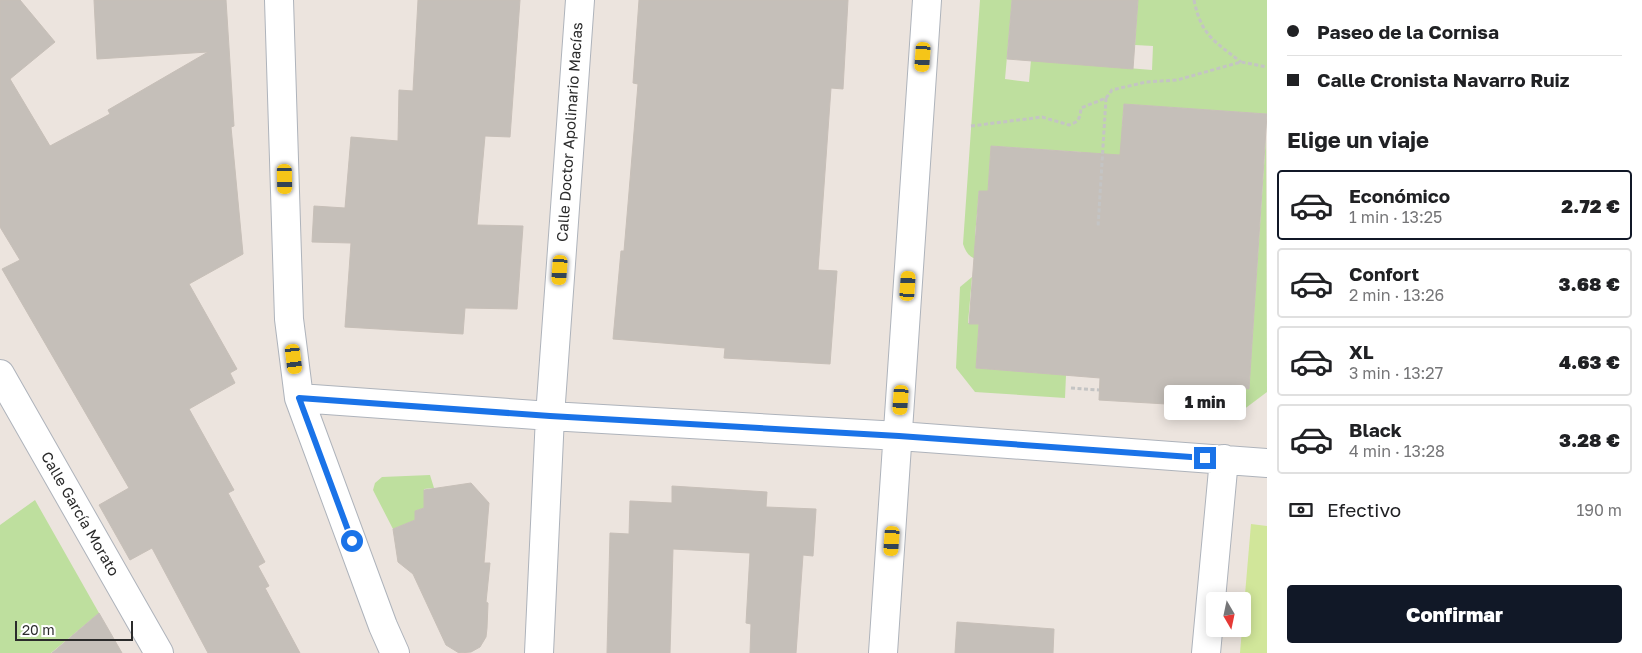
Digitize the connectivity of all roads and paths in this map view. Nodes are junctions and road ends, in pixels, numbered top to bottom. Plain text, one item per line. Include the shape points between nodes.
1 (280, 0) edge
2 (580, 0) edge
3 (927, 0) edge
4 (1194, 0) edge
5 (1241, 62) junction
6 (1267, 67) edge
7 (1106, 98) junction
8 (971, 126) dead end
9 (1098, 227) dead end
10 (0, 374) edge
11 (1071, 388) dead end
12 (1099, 390) dead end
13 (299, 398) junction
14 (550, 416) junction
15 (899, 436) junction
16 (1224, 459) junction
17 (1264, 463) edge
18 (160, 653) edge
19 (395, 653) edge
20 (539, 653) edge
21 (884, 653) edge
22 (1206, 653) edge

1 - 13 street via 289,319
2 - 14 street, Calle Doctor Apolinario Macías
3 - 15 street
4 - 5 path via 1201,26 1210,38
5 - 6 path
5 - 7 path via 1177,80 1146,82 1112,90
7 - 8 path via 1081,108 1078,121 1068,125 1042,116
7 - 9 path
10 - 18 street, Calle García Morato
11 - 12 path
13 - 14 street
13 - 19 street
14 - 15 street
14 - 20 street, Calle Doctor Apolinario Macías
15 - 16 street
15 - 21 street
16 - 17 street
16 - 22 street

